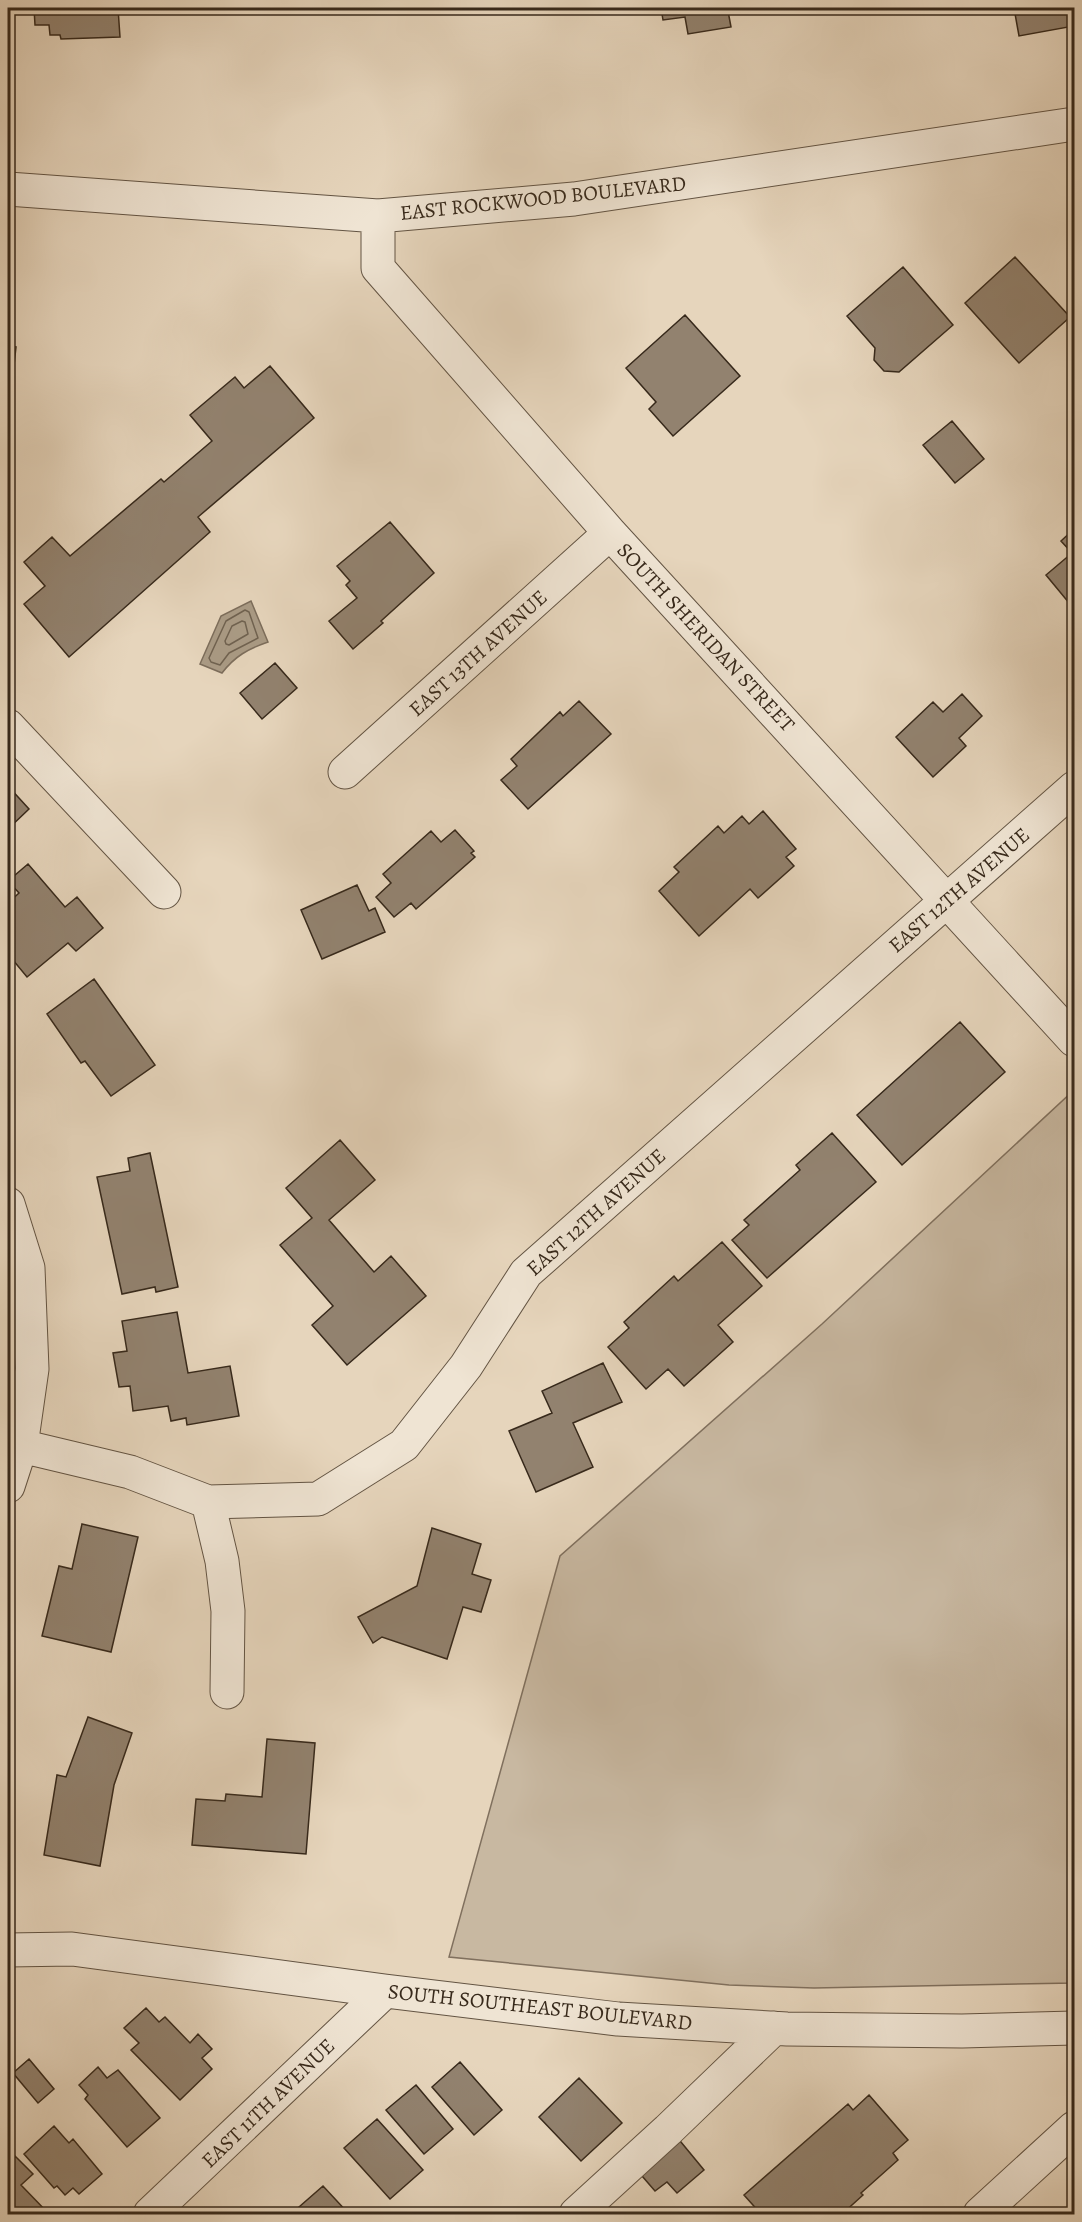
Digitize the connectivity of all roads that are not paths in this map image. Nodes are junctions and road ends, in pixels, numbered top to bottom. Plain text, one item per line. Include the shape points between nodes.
1 (1074, 124) edge
2 (8, 189) edge
3 (378, 216) junction
4 (610, 533) junction
5 (8, 726) edge
6 (345, 772) dead end
7 (1074, 788) edge
8 (164, 892) dead end
9 (948, 900) junction
10 (1074, 1040) edge
11 (8, 1204) edge
12 (21, 1446) junction
13 (8, 1486) edge
14 (208, 1502) junction
15 (227, 1692) dead end
16 (8, 1950) edge
17 (385, 1991) junction
18 (774, 2028) junction
19 (1074, 2028) edge
20 (1074, 2128) edge
21 (150, 2214) edge
22 (576, 2214) edge
23 (980, 2214) edge

1 - 3 street, EAST ROCKWOOD BOULEVARD via 574,198
2 - 3 street, EAST ROCKWOOD BOULEVARD
3 - 4 street, SOUTH SHERIDAN STREET via 378,268
4 - 6 street, EAST 13TH AVENUE
4 - 9 street, SOUTH SHERIDAN STREET
5 - 8 street
7 - 9 street, EAST 12TH AVENUE
9 - 10 street, SOUTH SHERIDAN STREET
9 - 14 street, EAST 12TH AVENUE via 526,1273 466,1366 404,1445 318,1500
11 - 12 street via 28,1268 32,1369
12 - 13 street
12 - 14 street, EAST 12TH AVENUE via 130,1472
14 - 15 street via 222,1561 228,1611
16 - 17 street, SOUTH SOUTHEAST BOULEVARD via 72,1949
17 - 18 street, SOUTH SOUTHEAST BOULEVARD via 618,2019
17 - 21 street, EAST 11TH AVENUE
18 - 19 street, SOUTH SOUTHEAST BOULEVARD
18 - 22 street
20 - 23 street

